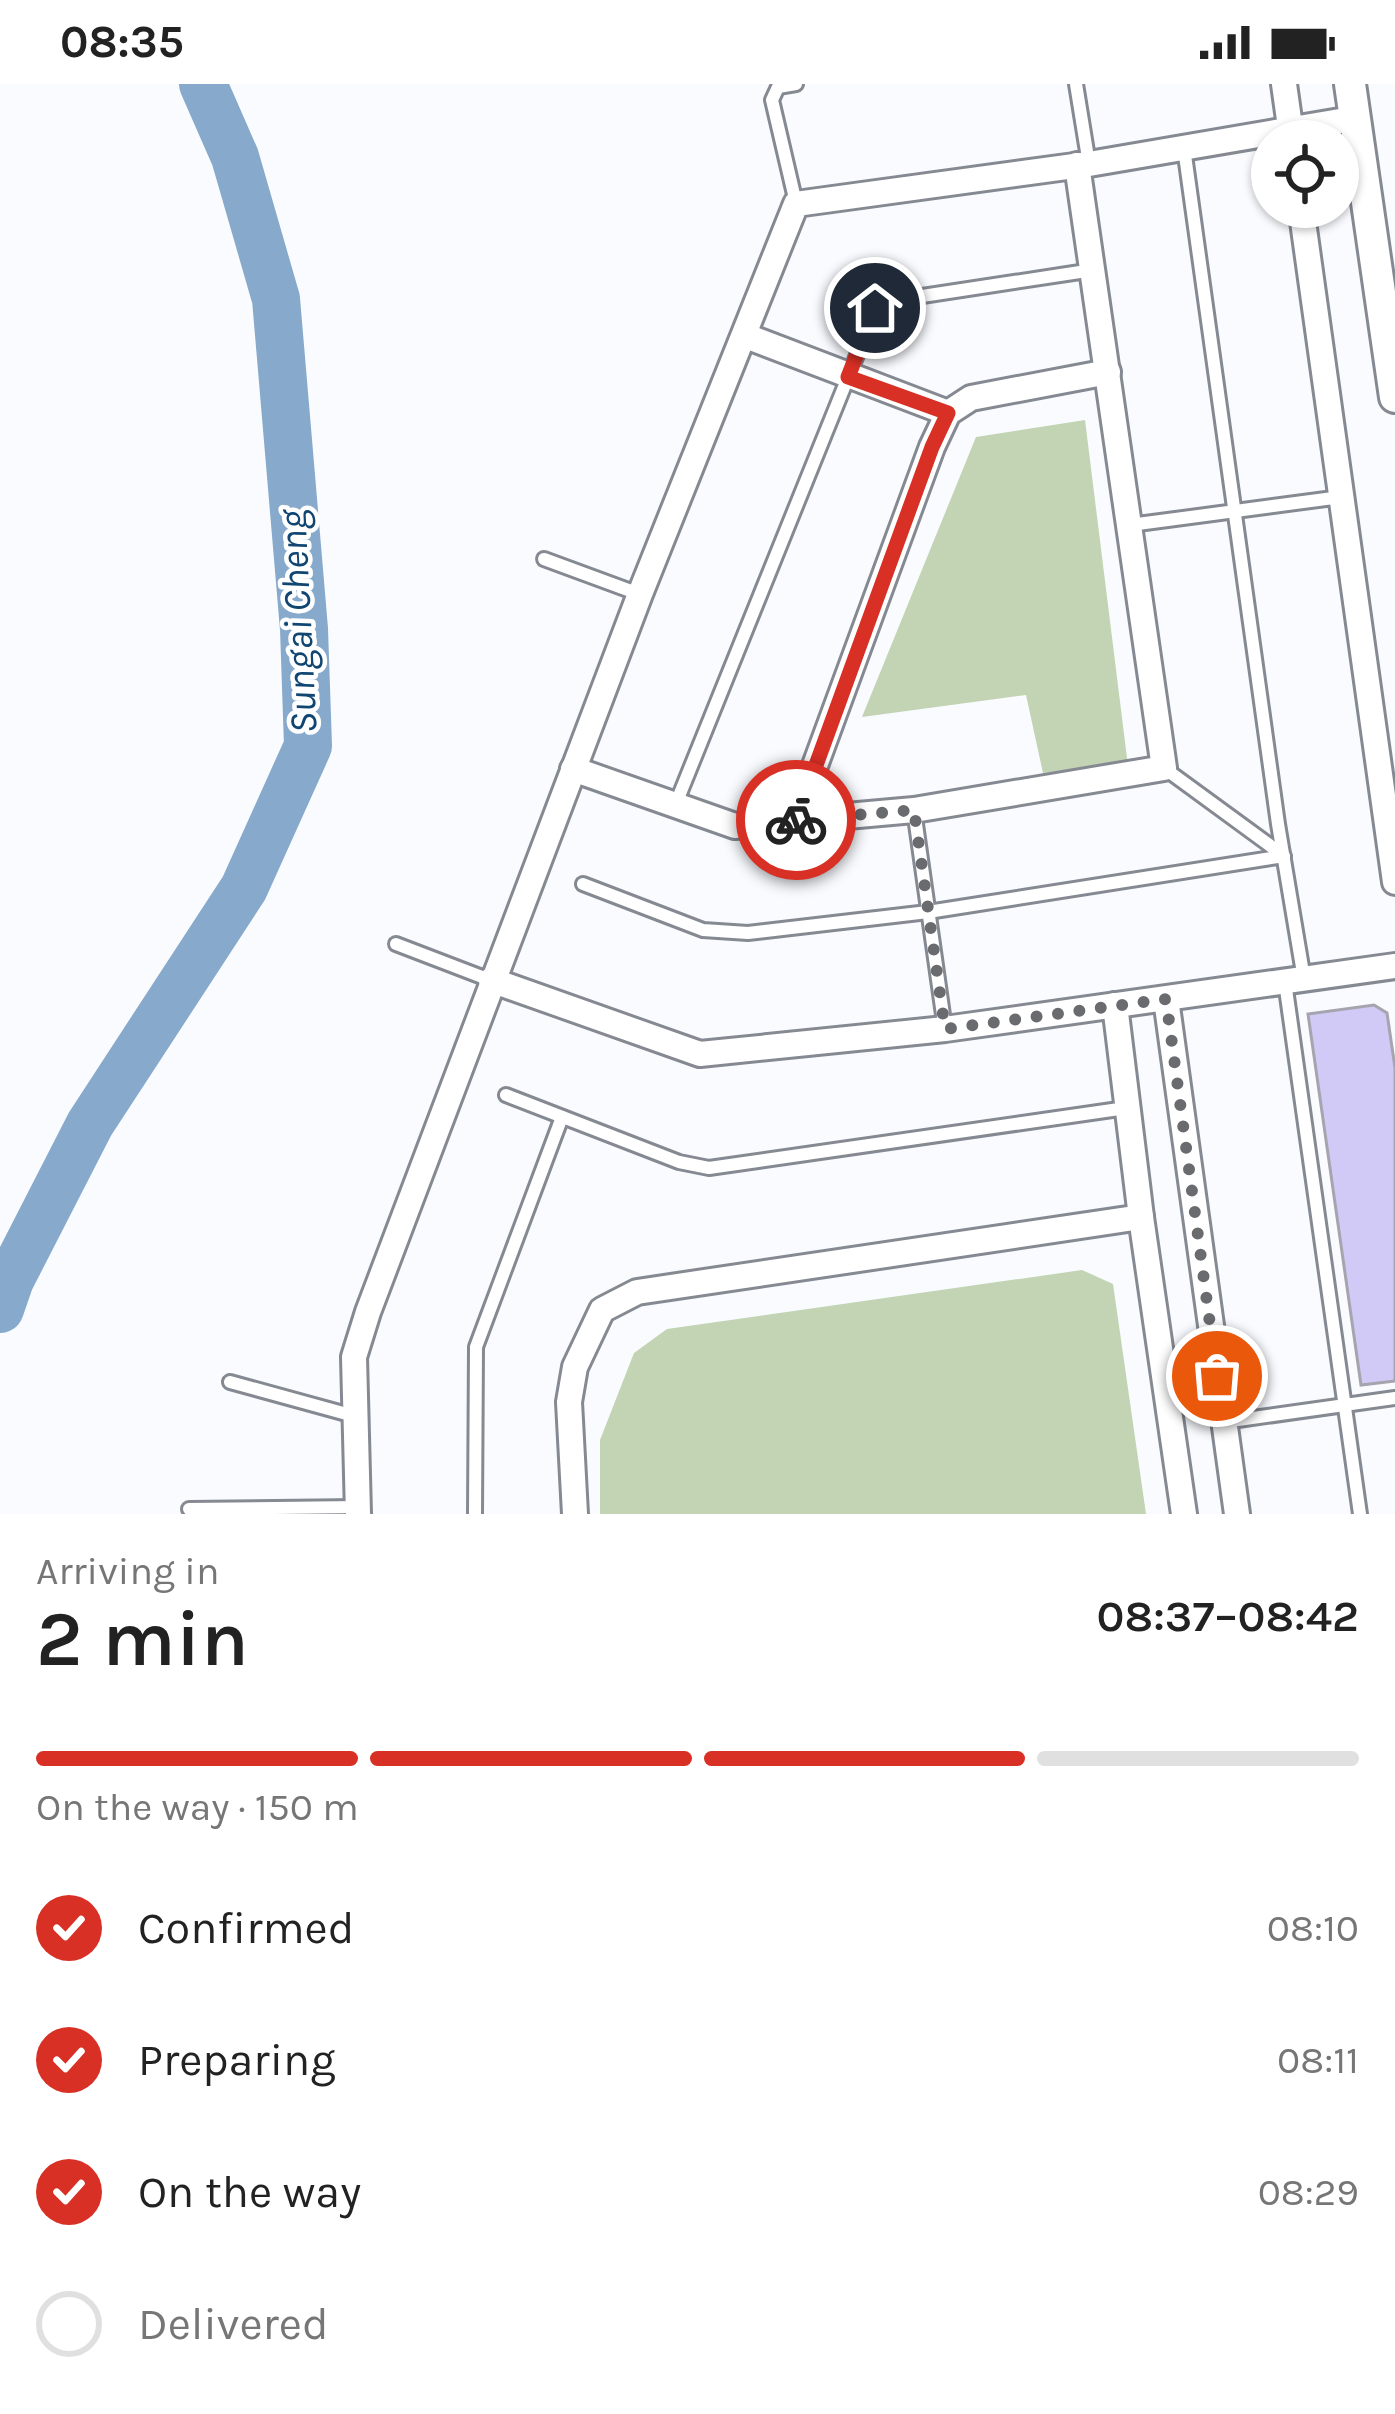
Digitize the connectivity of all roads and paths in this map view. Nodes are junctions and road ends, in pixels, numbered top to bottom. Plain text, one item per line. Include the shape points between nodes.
1 (796, 84) edge
2 (1076, 84) edge
3 (1284, 84) edge
4 (1350, 84) edge
5 (1352, 118) junction
6 (1289, 120) edge
7 (1345, 120) edge
8 (1251, 140) edge
9 (1184, 148) junction
10 (1083, 164) junction
11 (796, 205) junction
12 (1304, 228) edge
13 (1094, 270) junction
14 (746, 336) junction
15 (1108, 372) junction
16 (848, 377) junction
17 (1395, 397) edge
18 (948, 413) junction
19 (1340, 497) junction
20 (1237, 508) junction
21 (1130, 525) junction
22 (544, 559) dead end
23 (640, 594) junction
24 (1164, 768) junction
25 (573, 769) junction
26 (675, 806) junction
27 (914, 810) junction
28 (795, 820) junction
29 (1284, 856) junction
30 (1395, 881) edge
31 (583, 884) dead end
32 (928, 912) junction
33 (396, 944) dead end
34 (1395, 966) edge
35 (491, 980) junction
36 (1295, 981) junction
37 (1166, 999) junction
38 (1115, 1005) junction
39 (945, 1029) junction
40 (506, 1095) dead end
41 (1126, 1108) junction
42 (562, 1118) junction
43 (1141, 1217) junction
44 (230, 1382) dead end
45 (1395, 1398) edge
46 (1345, 1405) junction
47 (354, 1416) junction
48 (1223, 1423) junction
49 (189, 1509) dead end
50 (358, 1510) edge
51 (475, 1514) edge
52 (575, 1514) edge
53 (1184, 1514) edge
54 (1237, 1514) edge
55 (1360, 1514) edge

1 - 11 lane via 778,87 772,100
2 - 10 lane
3 - 6 street
4 - 5 street
5 - 7 street
5 - 17 street
8 - 9 street
9 - 10 street
9 - 20 lane
10 - 11 street
10 - 13 street
11 - 14 street
12 - 19 street
13 - 15 street
13 - 16 lane via 883,302
14 - 16 street
14 - 23 street
15 - 18 street via 971,398
15 - 21 street
16 - 18 street
16 - 26 lane
18 - 28 street
19 - 20 lane
19 - 30 street
20 - 21 lane
20 - 29 lane
21 - 24 street
22 - 23 lane
23 - 25 street
24 - 27 street
24 - 29 lane
25 - 26 street
25 - 35 street
26 - 28 street via 735,826
27 - 28 street
27 - 32 lane
29 - 32 lane
29 - 36 lane
31 - 32 lane via 723,933
32 - 39 lane
33 - 35 lane
34 - 36 street
35 - 39 street via 700,1054
35 - 47 street via 368,1312 354,1357
36 - 37 street
36 - 46 lane
37 - 38 street
37 - 48 street
38 - 39 street
38 - 41 street
40 - 42 lane
41 - 42 lane via 709,1168
41 - 43 street
42 - 51 lane via 476,1347
43 - 52 street via 637,1292 602,1310 575,1367 569,1402
43 - 53 street
44 - 47 lane
45 - 46 lane
46 - 48 lane
46 - 55 lane
47 - 50 street
48 - 54 street
49 - 50 lane

